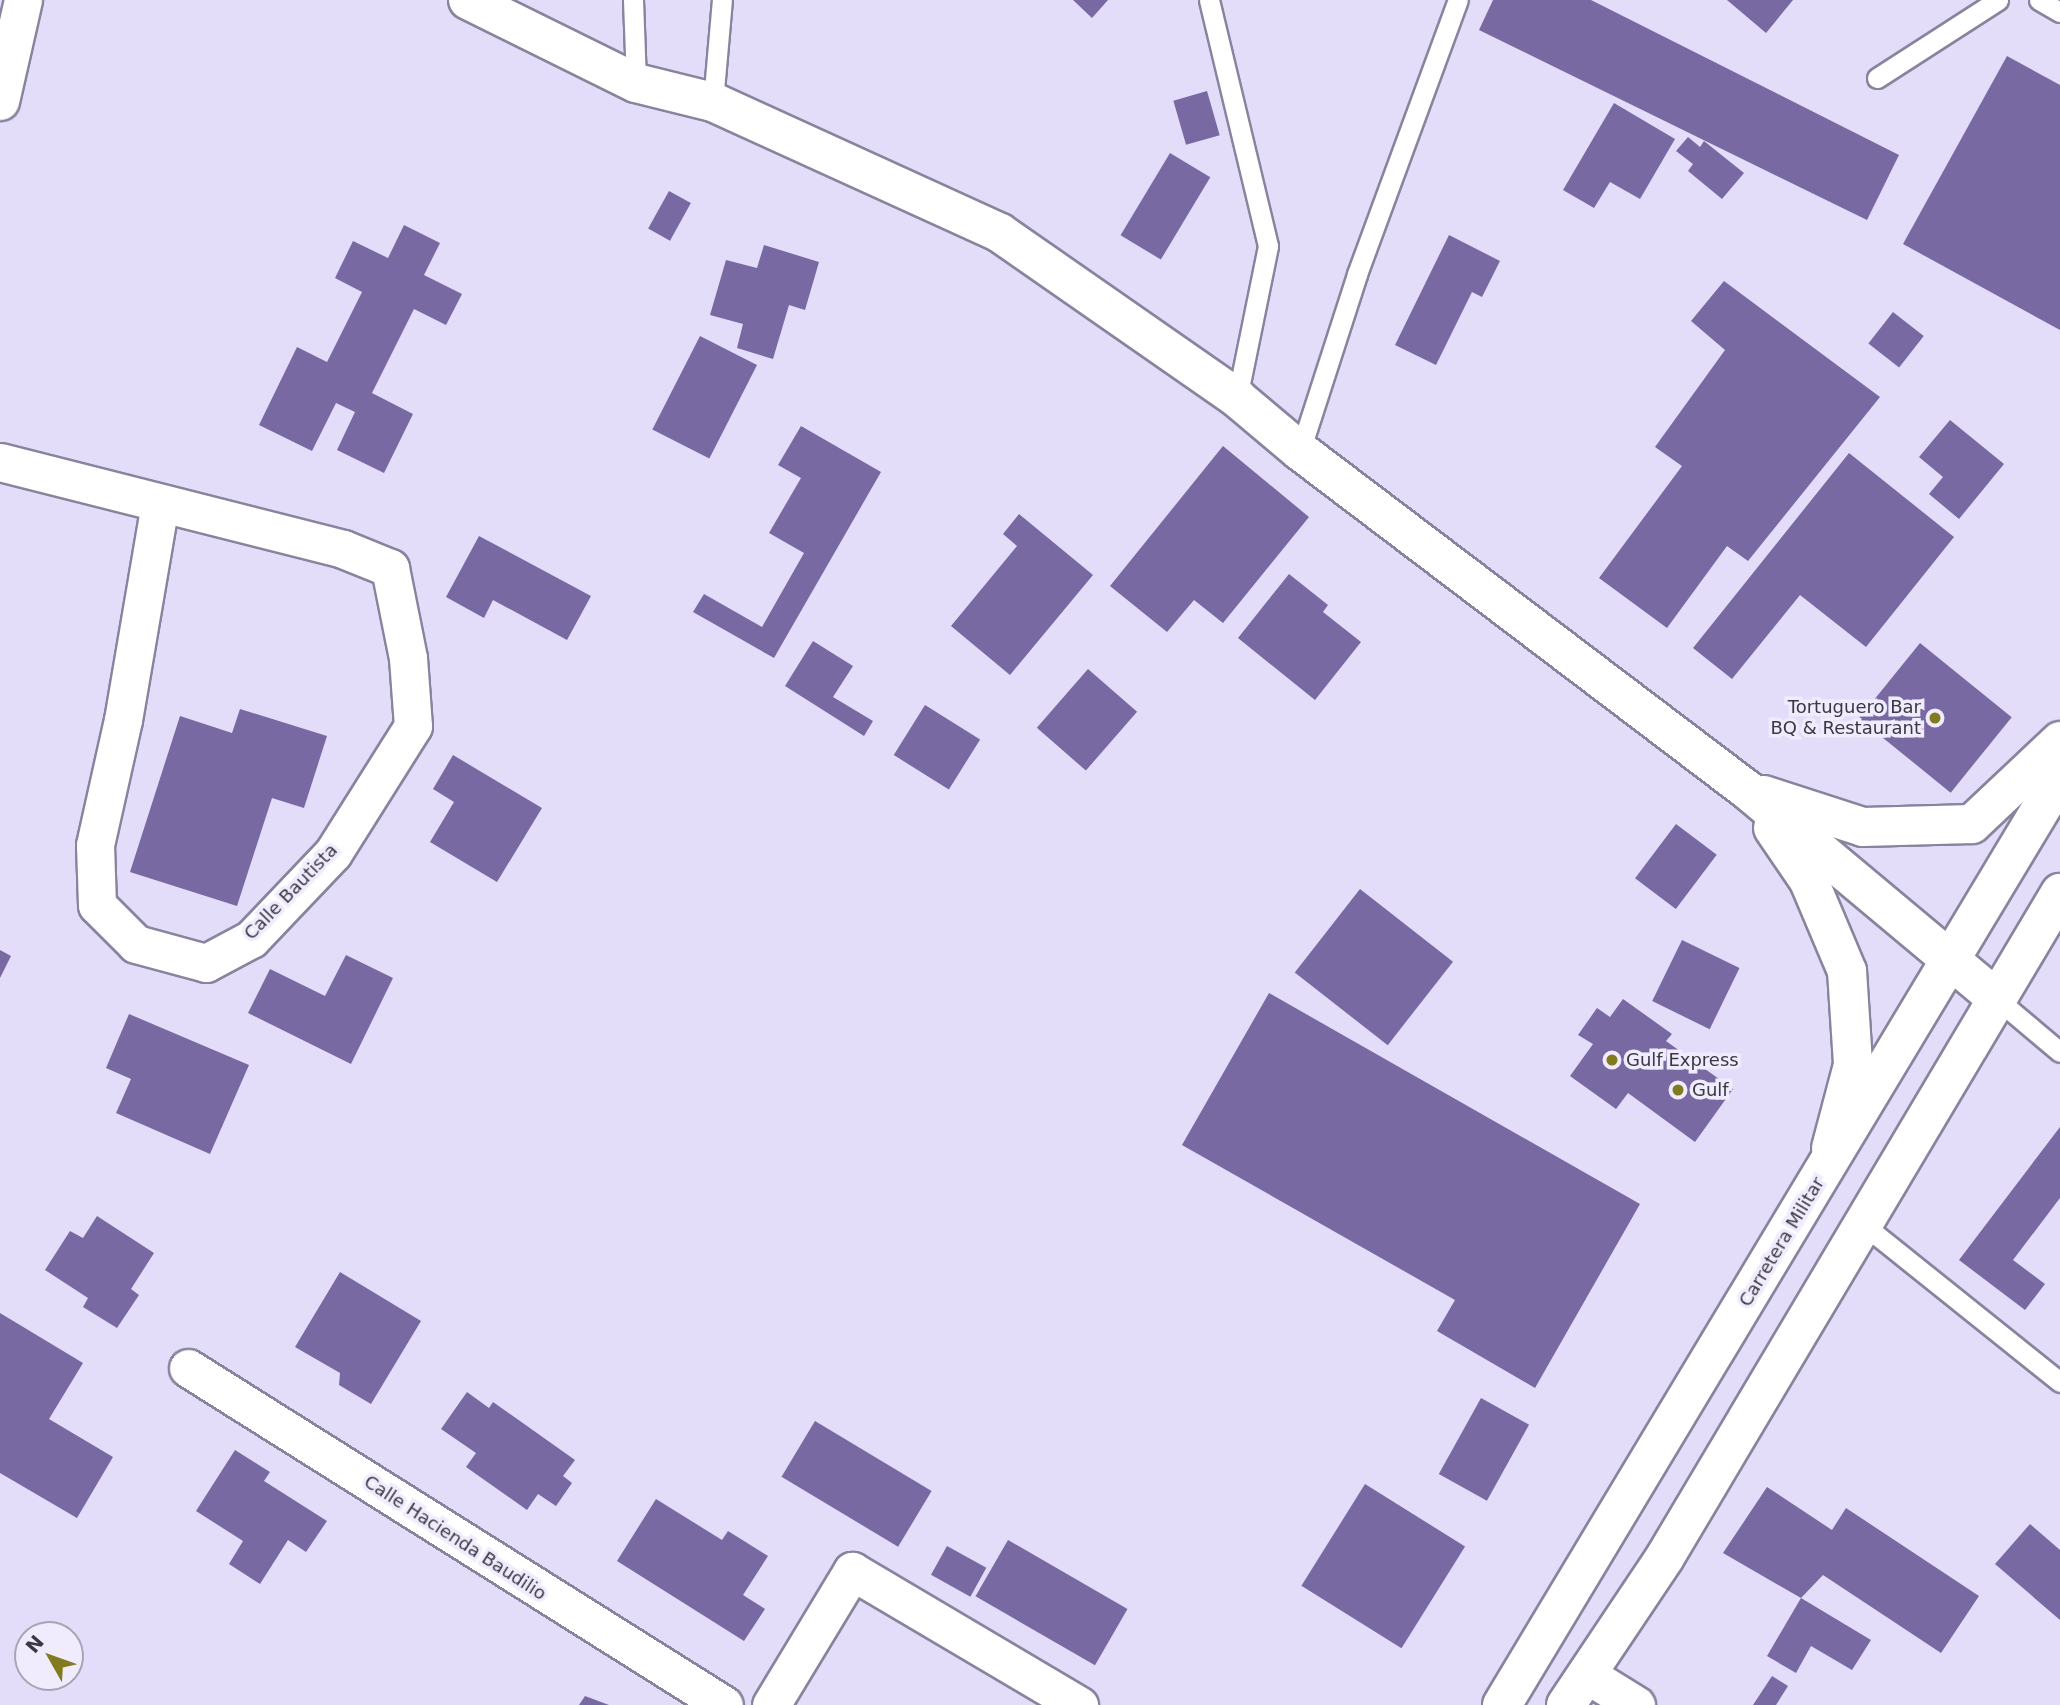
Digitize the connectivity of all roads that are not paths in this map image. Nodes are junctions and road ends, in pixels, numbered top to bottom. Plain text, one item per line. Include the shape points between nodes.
1 (23, 0) edge
2 (468, 0) edge
3 (633, 0) edge
4 (722, 0) edge
5 (1209, 0) edge
6 (1458, 0) edge
7 (1997, 0) edge
8 (2039, 0) edge
9 (2060, 12) edge
10 (1877, 78) dead end
11 (636, 83) junction
12 (0, 101) edge
13 (713, 102) junction
14 (1237, 398) junction
15 (1300, 451) junction
16 (0, 462) edge
17 (160, 504) junction
18 (2060, 741) edge
19 (2060, 777) edge
20 (1746, 789) junction
21 (2060, 893) edge
22 (1951, 960) junction
23 (1997, 999) junction
24 (2060, 1052) edge
25 (1825, 1170) junction
26 (1864, 1225) junction
27 (188, 1368) dead end
28 (2060, 1382) edge
29 (1576, 1690) edge
30 (724, 1705) edge
31 (771, 1705) edge
32 (1079, 1705) edge
33 (1502, 1705) edge
34 (1636, 1705) edge

1 - 12 street
2 - 11 street
3 - 11 lane
4 - 13 lane
5 - 14 lane via 1268,246
6 - 15 lane via 1357,274
7 - 10 lane
8 - 9 lane
11 - 13 street
13 - 14 street via 1000,233
14 - 15 street
15 - 20 street
16 - 17 street, Calle Bautista
17 - 17 street, Calle Bautista via 343,549 390,568 408,658 413,726 332,853 251,939 206,963 136,944 97,905 95,845 124,720
18 - 20 street via 1972,824 1863,827
19 - 22 street, Carretera Militar
20 - 22 street
20 - 25 street via 1809,881 1847,971 1853,1065
21 - 23 street
22 - 23 street
22 - 25 street, Carretera Militar
23 - 24 lane
23 - 26 street
25 - 33 street, Carretera Militar
26 - 28 lane
26 - 29 street via 1664,1557
27 - 30 street, Calle Hacienda Baudilio
29 - 34 street
31 - 32 street via 852,1571

